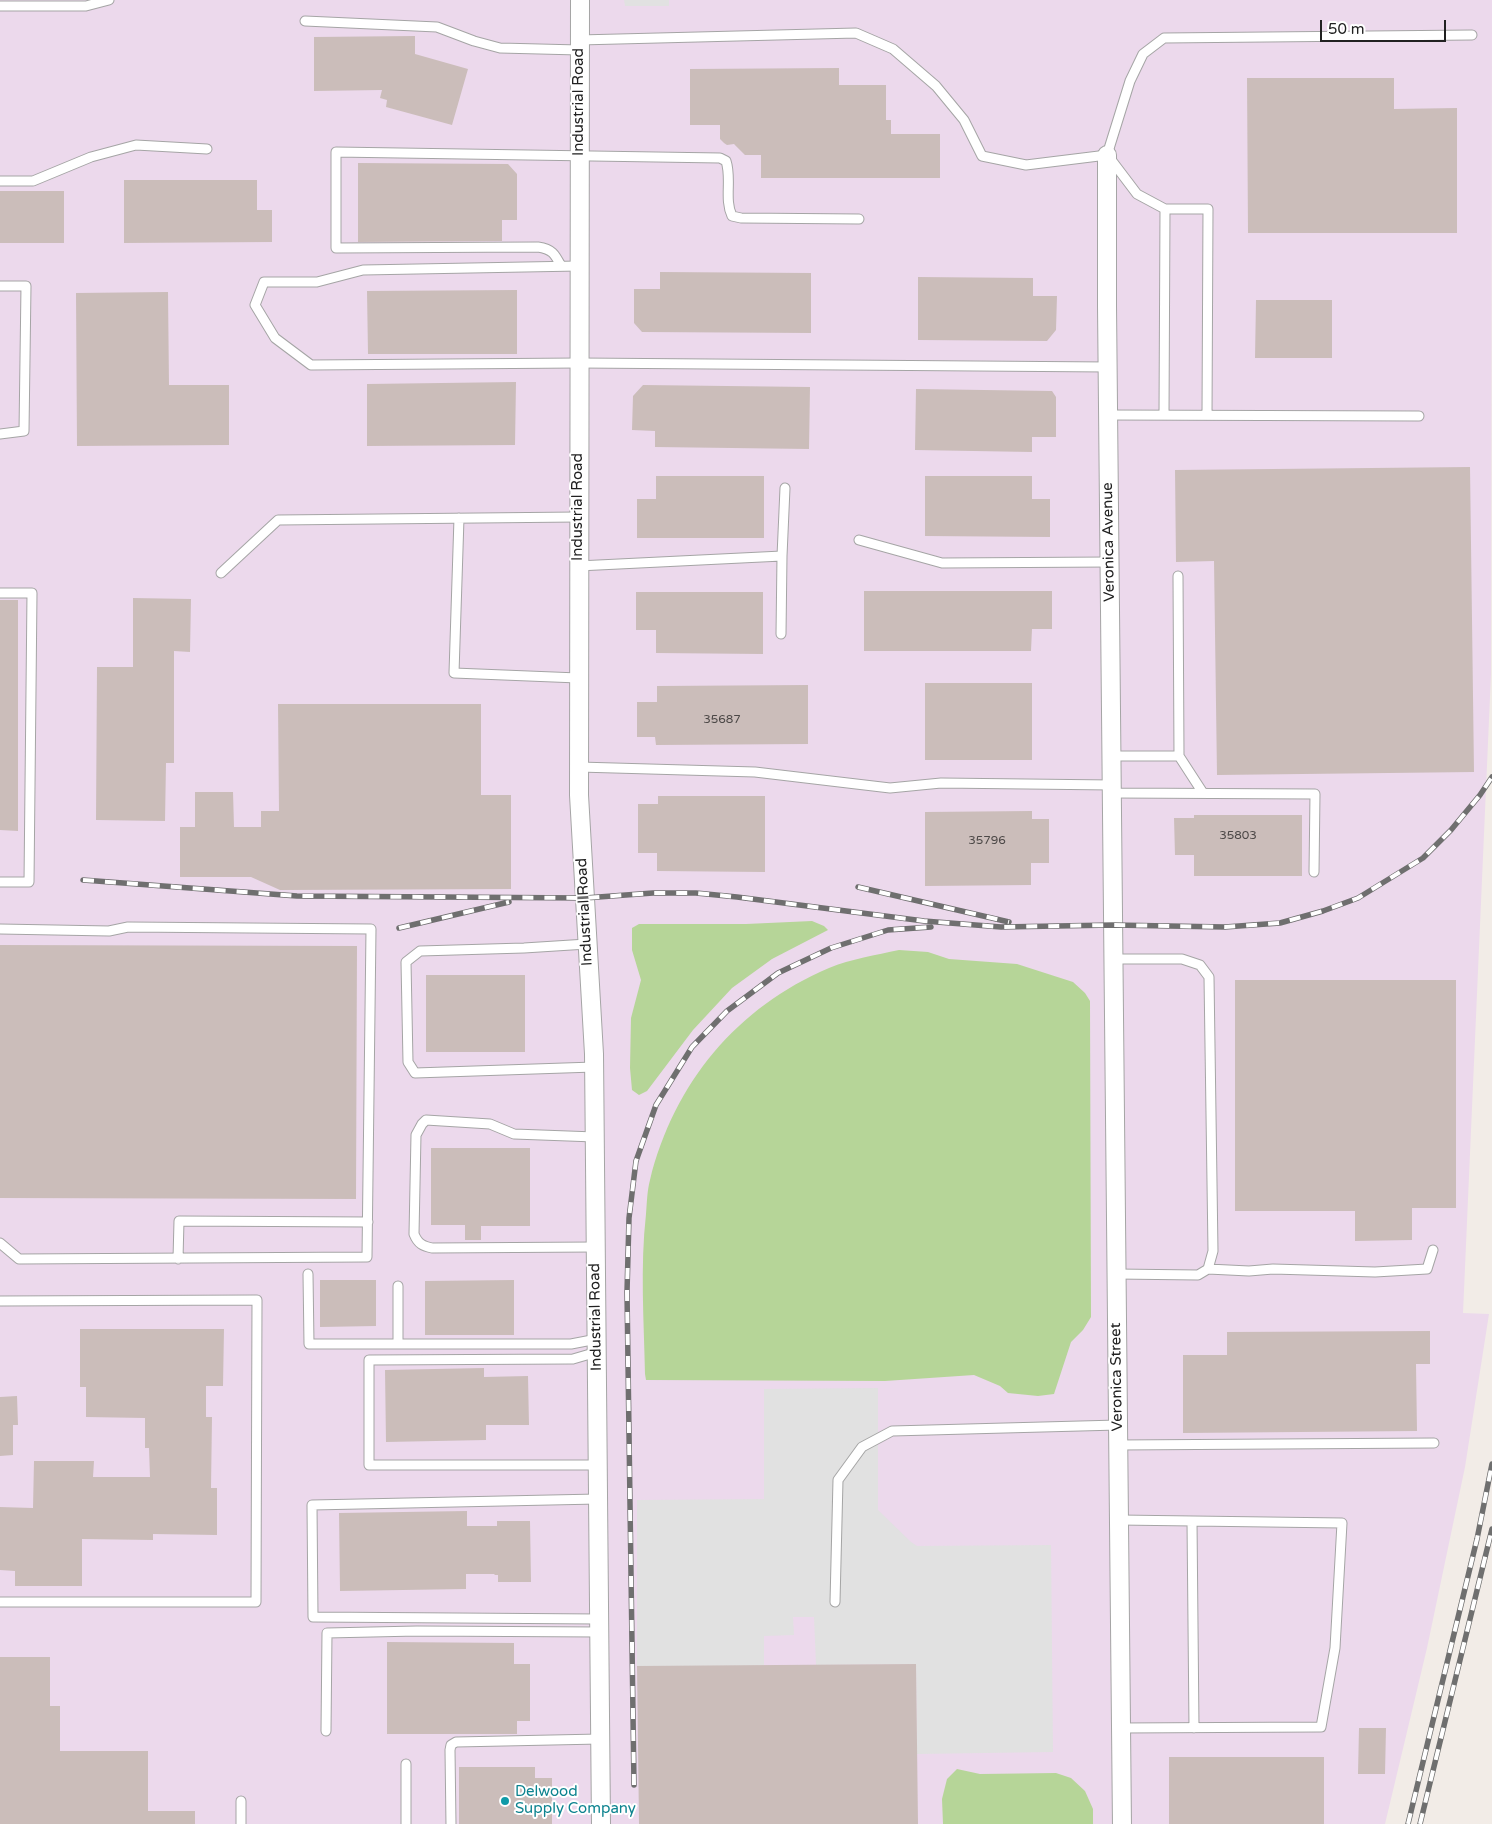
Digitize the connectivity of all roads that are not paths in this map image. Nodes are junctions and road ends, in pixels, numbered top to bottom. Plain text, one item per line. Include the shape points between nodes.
1 (109, 0) edge
2 (580, 0) edge
3 (18, 3) edge
4 (0, 6) edge
5 (305, 21) dead end
6 (1472, 35) dead end
7 (579, 45) junction
8 (207, 149) dead end
9 (1107, 155) junction
10 (579, 156) junction
11 (0, 181) edge
12 (1166, 209) junction
13 (859, 219) dead end
14 (561, 266) junction
15 (579, 266) junction
16 (0, 286) edge
17 (579, 363) junction
18 (1108, 367) junction
19 (1108, 415) junction
20 (1164, 415) junction
21 (1207, 415) junction
22 (1419, 416) dead end
23 (0, 434) edge
24 (785, 488) dead end
25 (578, 517) junction
26 (459, 518) junction
27 (859, 540) dead end
28 (782, 556) junction
29 (1110, 562) junction
30 (578, 566) junction
31 (221, 573) dead end
32 (1178, 576) dead end
33 (0, 593) edge
34 (781, 634) dead end
35 (578, 678) junction
36 (1111, 756) junction
37 (1179, 756) junction
38 (579, 767) junction
39 (1112, 789) junction
40 (1203, 793) junction
41 (1314, 872) dead end
42 (0, 882) edge
43 (0, 929) edge
44 (1113, 930) joint
45 (587, 944) junction
46 (1114, 960) junction
47 (594, 1067) junction
48 (594, 1137) junction
49 (368, 1222) junction
50 (0, 1243) edge
51 (596, 1247) junction
52 (1433, 1250) dead end
53 (178, 1259) junction
54 (1208, 1269) junction
55 (308, 1274) dead end
56 (1116, 1274) junction
57 (398, 1286) dead end
58 (0, 1301) edge
59 (398, 1344) junction
60 (597, 1345) junction
61 (1118, 1425) junction
62 (1434, 1443) dead end
63 (1118, 1445) junction
64 (597, 1465) junction
65 (598, 1499) junction
66 (1119, 1520) junction
67 (1192, 1520) junction
68 (0, 1602) edge
69 (835, 1602) dead end
70 (599, 1625) junction
71 (1121, 1728) junction
72 (1194, 1728) junction
73 (326, 1731) dead end
74 (600, 1739) junction
75 (406, 1764) dead end
76 (241, 1801) dead end
77 (241, 1824) edge
78 (406, 1824) edge
79 (451, 1824) edge
80 (601, 1824) edge
81 (1122, 1824) edge

1 - 3 lane via 86,6
2 - 7 street, Industrial Road
3 - 4 lane
5 - 7 lane via 437,27 500,48
6 - 9 lane via 1164,38 1143,54 1130,81
7 - 9 lane via 856,33 893,49 936,86 964,120 982,156 1026,165
7 - 10 street, Industrial Road
8 - 11 lane via 136,145 91,157 34,181
9 - 12 lane via 1137,194
9 - 18 street, Veronica Avenue
10 - 13 lane via 720,158 726,161 729,169 729,210 732,216
10 - 14 lane via 336,152 336,248 538,247 554,252
10 - 15 street, Industrial Road
12 - 20 lane
12 - 21 lane via 1208,209
14 - 15 lane
14 - 17 lane via 363,270 317,282 264,282 255,305 275,338 311,365
15 - 17 street, Industrial Road
16 - 23 lane via 26,286 24,431
17 - 18 lane
17 - 25 street, Industrial Road
18 - 19 street, Veronica Avenue
19 - 20 lane
19 - 29 street, Veronica Avenue
20 - 21 lane
21 - 22 lane
24 - 28 lane
25 - 26 lane
25 - 30 street, Industrial Road
26 - 31 lane via 278,520
26 - 35 lane via 454,673
27 - 29 lane via 942,563
28 - 30 lane
28 - 34 lane
29 - 36 street, Veronica Avenue
30 - 35 street, Industrial Road
32 - 37 lane
33 - 42 lane via 32,593 29,882
35 - 38 street, Industrial Road
36 - 37 lane
36 - 39 street, Veronica Avenue
37 - 40 lane
38 - 39 lane via 755,772 890,788 941,783
38 - 45 street, Industrial Road
39 - 40 lane
39 - 44 street, Veronica Avenue
40 - 41 lane via 1315,794
43 - 49 lane via 371,929
44 - 46 street, Veronica Street
45 - 47 street, Industrial Road
45 - 47 lane via 420,951 406,962 408,1062 415,1073
46 - 54 lane via 1182,959 1200,965 1209,977 1213,1250
46 - 56 street, Veronica Street
47 - 48 street, Industrial Road
48 - 51 street, Industrial Road
48 - 51 lane via 514,1134 490,1124 426,1120 416,1135 414,1234 423,1246 432,1248
49 - 53 lane via 368,1257
49 - 53 lane via 179,1221
50 - 53 lane via 19,1260
51 - 60 street, Industrial Road
52 - 54 lane via 1427,1269 1375,1272
54 - 56 lane via 1198,1275
55 - 59 lane via 309,1344
56 - 61 street, Veronica Street
57 - 59 lane
58 - 68 lane via 257,1300 256,1602
59 - 60 lane
60 - 64 street, Industrial Road
60 - 64 lane via 572,1358 369,1360 370,1465
61 - 63 street, Veronica Street
61 - 69 lane via 892,1431 862,1447 838,1480
62 - 63 lane
63 - 66 street, Veronica Street
64 - 65 street, Industrial Road
65 - 70 street, Industrial Road
65 - 70 lane via 312,1505 313,1617
66 - 67 lane
66 - 71 street, Veronica Street
67 - 72 lane
67 - 72 lane via 1342,1523 1335,1648 1321,1727
70 - 73 lane via 327,1633
70 - 74 street, Industrial Road
71 - 72 lane
71 - 81 street, Veronica Street
74 - 79 lane via 456,1742 450,1750
74 - 80 street, Industrial Road
75 - 78 lane
76 - 77 lane

